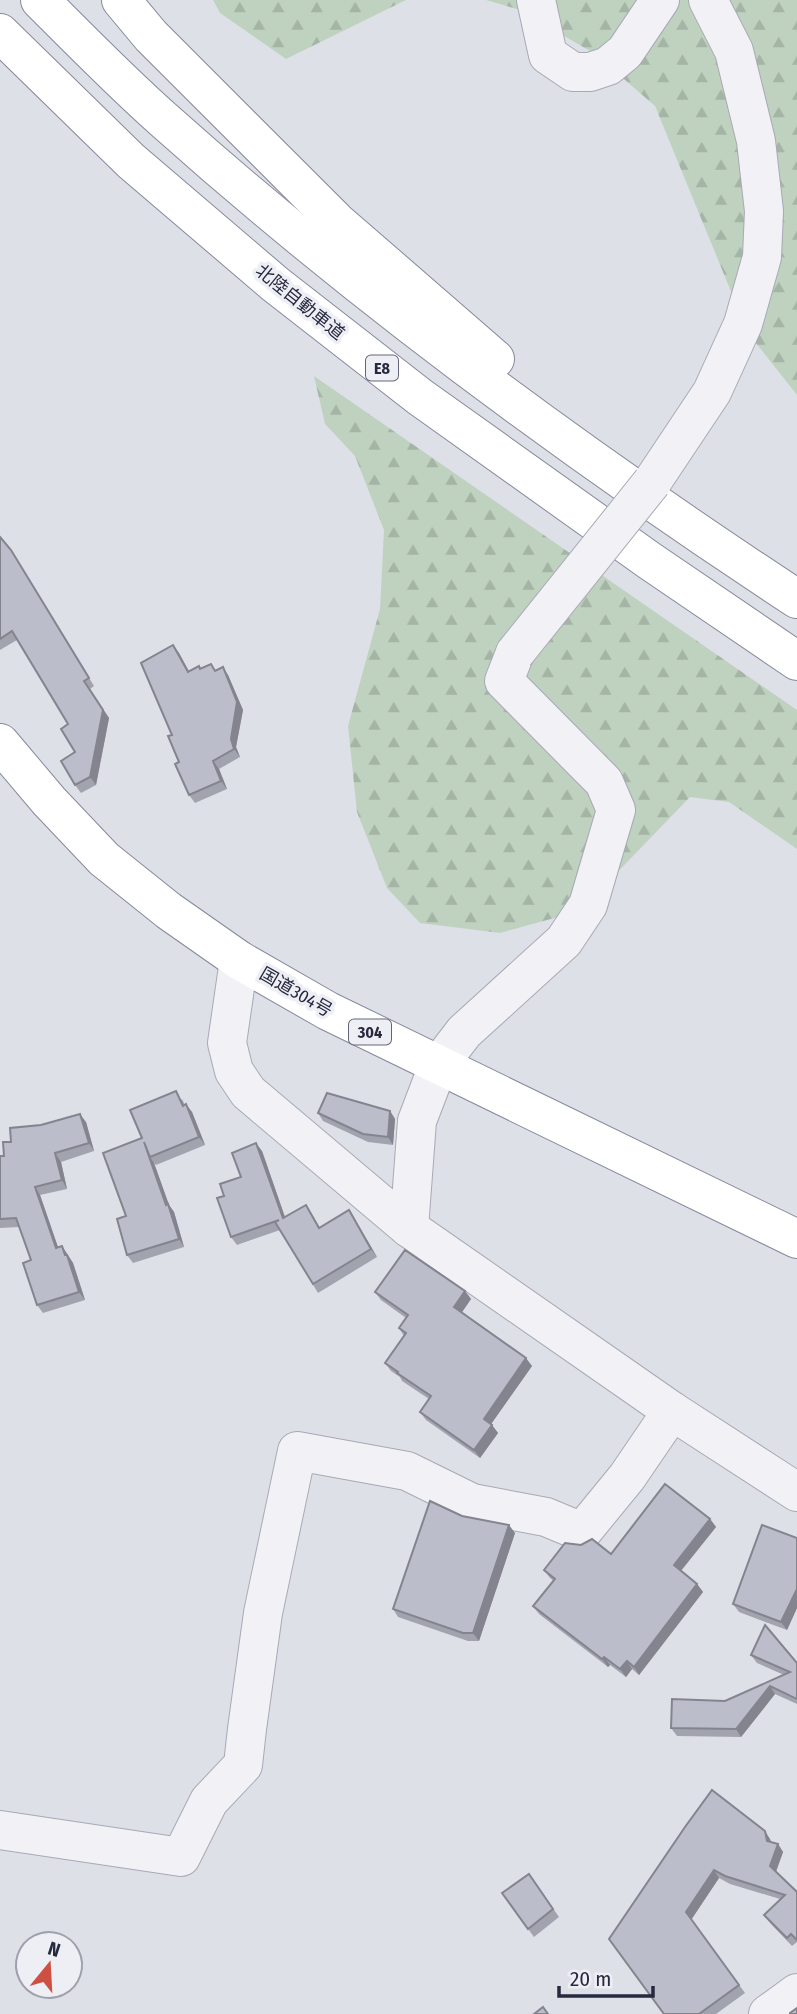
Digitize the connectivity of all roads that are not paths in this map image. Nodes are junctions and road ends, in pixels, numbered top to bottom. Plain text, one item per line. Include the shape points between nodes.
1 (40, 0) edge
2 (121, 0) edge
3 (536, 0) edge
4 (660, 0) edge
5 (708, 0) edge
6 (0, 33) edge
7 (797, 587) edge
8 (797, 599) edge
9 (797, 661) edge
10 (0, 743) edge
11 (240, 960) junction
12 (438, 1066) junction
13 (409, 1228) junction
14 (797, 1239) edge
15 (672, 1411) junction
16 (797, 1492) edge
17 (0, 1830) edge
18 (797, 1993) edge
19 (768, 2014) edge

1 - 8 highway via 163,120 449,355 682,524
2 - 7 highway via 151,36 336,221 456,326 557,413
3 - 4 street via 548,55 573,72 590,72 608,66 625,52
5 - 12 street, bridge via 734,51 756,141 764,211 762,257 743,324 712,392 652,482 515,653 504,681 604,782 616,810 588,905 565,940 464,1032
6 - 9 highway, 北陸自動車道 / E8 via 131,161 275,284 420,397
10 - 11 highway, 国道304号 / 304 via 104,859
11 - 12 highway, 国道304号 / 304
11 - 13 street via 227,1043 234,1071 248,1093
12 - 13 street via 417,1121
12 - 14 highway, 国道304号 / 304
13 - 15 street
15 - 16 street
15 - 17 street via 582,1532 546,1517 472,1503 407,1471 297,1451 263,1613 243,1765 209,1801 181,1857
18 - 19 street

